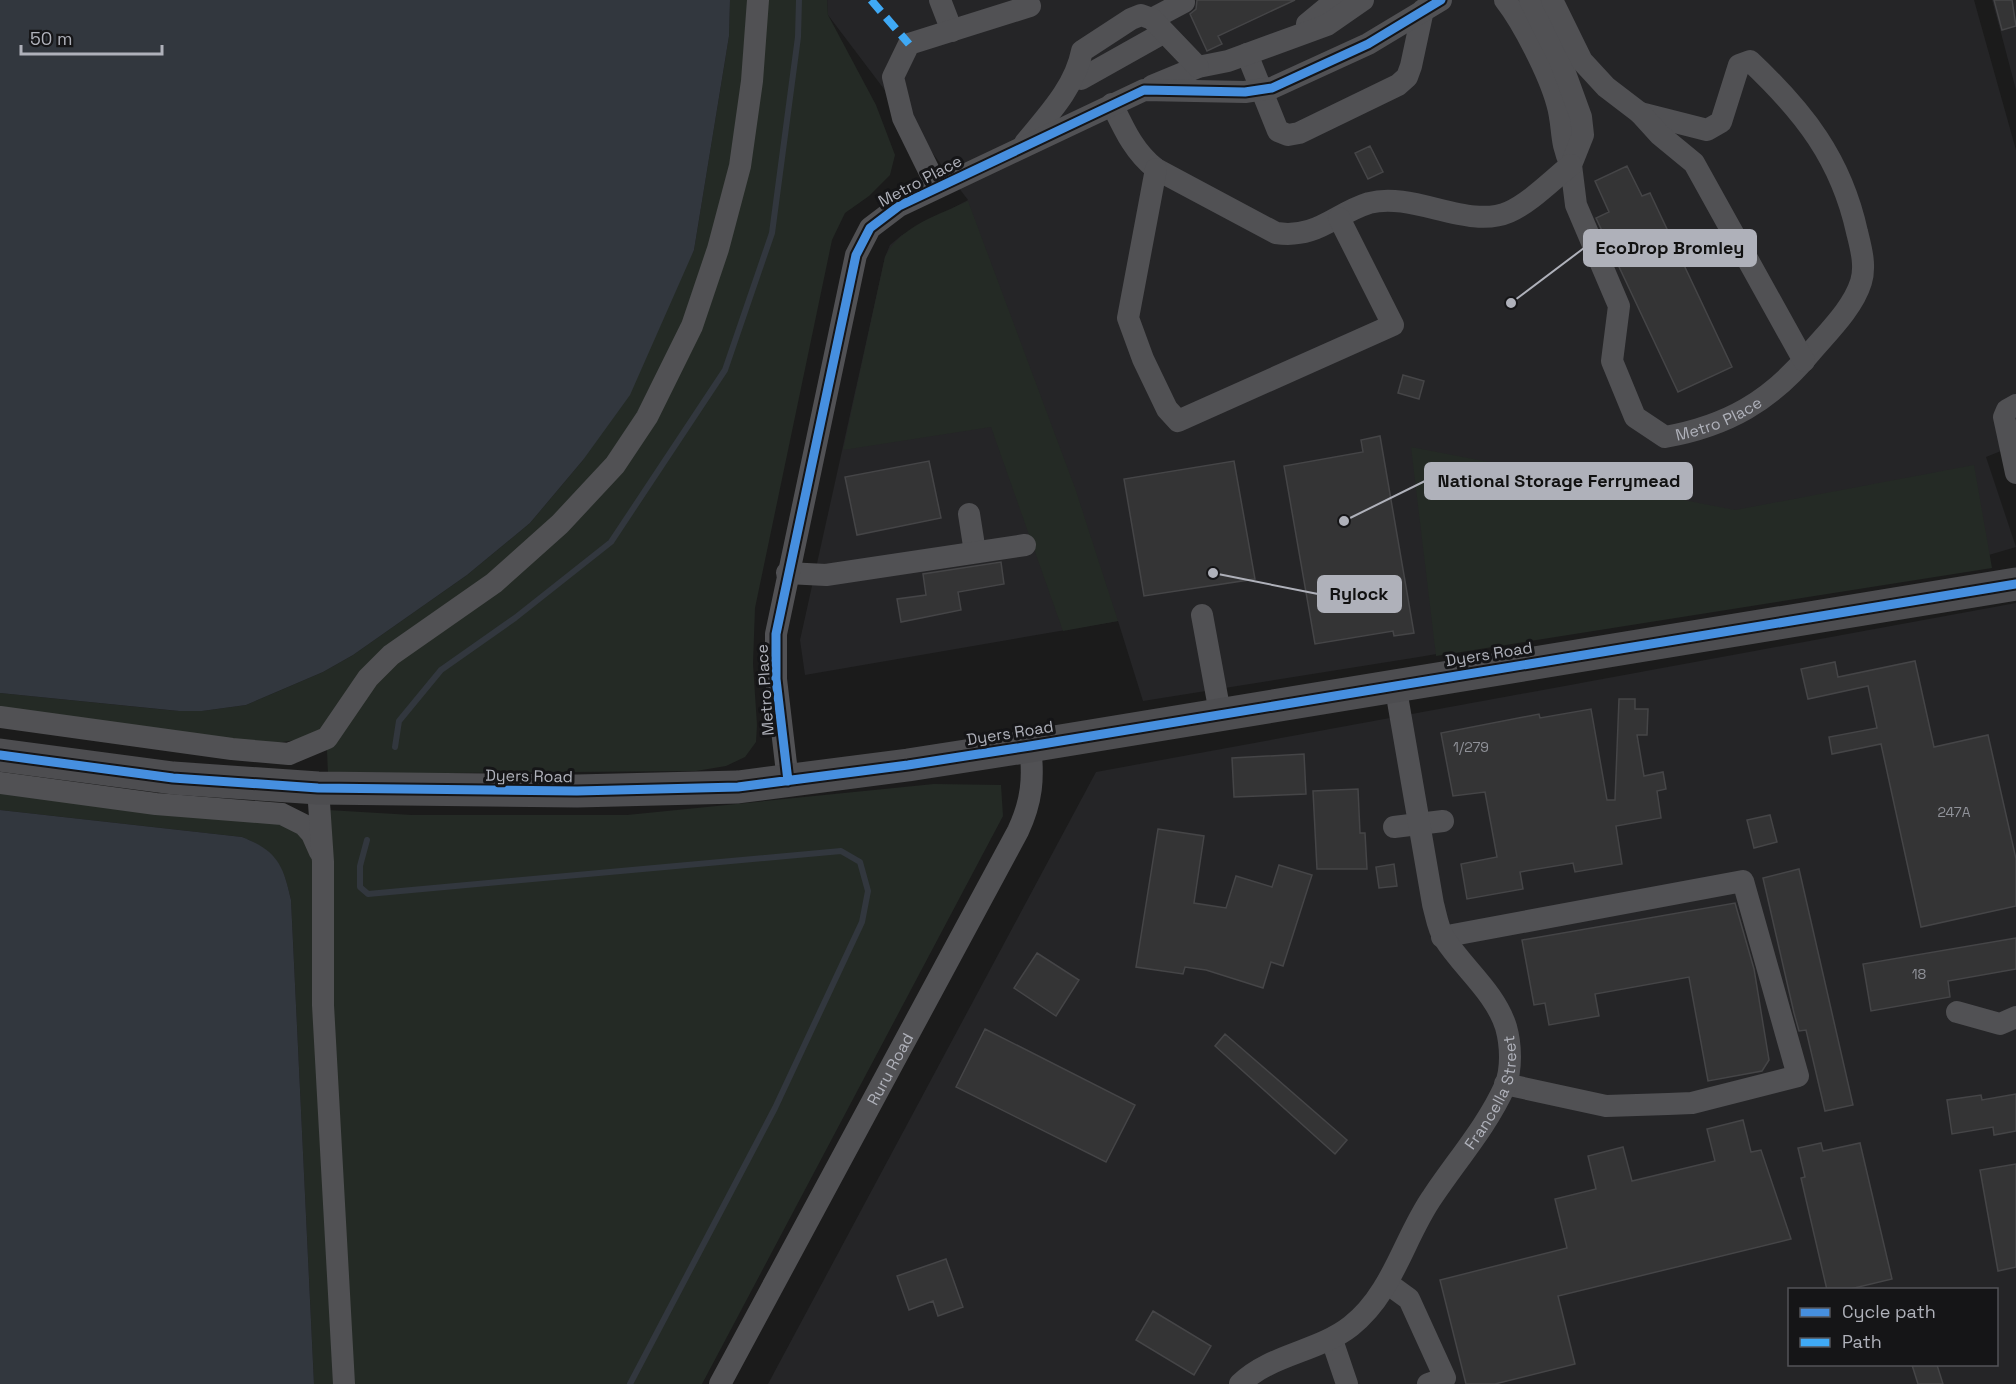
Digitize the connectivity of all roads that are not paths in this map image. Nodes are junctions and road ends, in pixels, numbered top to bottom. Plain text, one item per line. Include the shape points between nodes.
1 (758, 0) edge
2 (940, 0) edge
3 (1336, 0) edge
4 (1363, 0) edge
5 (1505, 0) edge
6 (1530, 0) edge
7 (1552, 0) edge
8 (1184, 2) dead end
9 (1432, 5) edge
10 (1030, 6) dead end
11 (1158, 26) junction
12 (952, 31) junction
13 (1288, 38) junction
14 (1247, 54) junction
15 (1198, 67) junction
16 (1080, 74) junction
17 (1144, 90) junction
18 (1261, 91) junction
19 (1106, 107) junction
20 (1640, 113) junction
21 (1020, 148) junction
22 (1571, 165) junction
23 (1155, 169) junction
24 (937, 187) junction
25 (1339, 218) junction
26 (1804, 361) junction
27 (2016, 405) edge
28 (2016, 473) edge
29 (969, 514) dead end
30 (1025, 545) dead end
31 (975, 552) junction
32 (787, 573) junction
33 (2016, 584) edge
34 (1202, 615) dead end
35 (1395, 684) junction
36 (1220, 713) junction
37 (0, 717) edge
38 (1030, 746) junction
39 (0, 755) edge
40 (788, 781) junction
41 (0, 783) edge
42 (318, 788) junction
43 (1443, 821) dead end
44 (1419, 823) junction
45 (1394, 827) dead end
46 (322, 862) junction
47 (1442, 937) junction
48 (1957, 1012) dead end
49 (2016, 1017) edge
50 (1506, 1084) junction
51 (1387, 1283) junction
52 (1332, 1340) junction
53 (1243, 1382) edge
54 (344, 1384) edge
55 (720, 1384) edge
56 (1347, 1384) edge
57 (1428, 1384) edge

1 - 37 street via 740,166 692,326 647,417 615,465 560,524 494,583 391,655 368,678 327,738 289,754
2 - 12 street
3 - 13 street
4 - 13 street via 1328,25
5 - 22 street via 1517,16 1558,104 1563,148
6 - 22 street, Metro Place via 1561,62 1581,117 1583,135
7 - 20 street via 1582,61 1606,87
8 - 11 street
9 - 18 street, Metro Place via 1368,44 1290,82
9 - 18 street via 1407,77 1398,85 1288,135 1278,131
10 - 12 street
11 - 15 street
11 - 16 street via 1141,15 1131,19 1082,51
12 - 24 street via 909,44 893,77 903,118
13 - 14 street
14 - 15 street
14 - 18 street
15 - 17 street
16 - 19 street via 1090,99
16 - 21 street
17 - 18 street, Metro Place
17 - 19 street, Metro Place
19 - 21 street, Metro Place
19 - 23 street via 1143,159
20 - 26 street via 1694,163
20 - 26 street, Metro Place via 1707,130 1720,122 1739,65 1750,61 1819,136 1853,214 1863,270 1853,298
21 - 24 street, Metro Place
22 - 25 street via 1509,212 1486,217 1394,201 1370,203
22 - 26 street, Metro Place via 1576,205 1619,306 1612,361 1635,417 1665,437 1697,431 1758,404
23 - 25 street via 1276,233 1293,236
23 - 25 street via 1128,318 1143,360 1167,409 1178,421 1393,325
24 - 32 street, Metro Place via 882,218 863,238 856,255
27 - 28 street via 2004,417
29 - 31 street
30 - 31 street
31 - 32 street via 826,575
32 - 40 street, Metro Place via 776,634 776,661
33 - 35 highway, Dyers Road
34 - 36 street
35 - 36 highway, Dyers Road
35 - 44 street, Francella Street
36 - 38 highway, Dyers Road
38 - 40 highway, Dyers Road
38 - 55 street, Ruru Road via 1033,783 1018,831
39 - 42 highway, Dyers Road via 173,778
40 - 42 highway, Dyers Road via 738,787 577,791
41 - 46 street via 156,804 282,814 294,818 312,834
42 - 46 street
43 - 44 street
44 - 45 street
44 - 47 street, Francella Street
46 - 54 street via 323,1005
47 - 50 street, Francella Street via 1493,1001 1506,1027 1510,1055
47 - 50 street via 1743,881 1798,1076 1692,1103 1606,1106
48 - 49 street via 2000,1024
50 - 51 street, Francella Street via 1432,1197
51 - 52 street, Francella Street via 1353,1324
51 - 57 street via 1409,1299 1445,1378
52 - 53 street, Francella Street via 1275,1360
52 - 56 street

